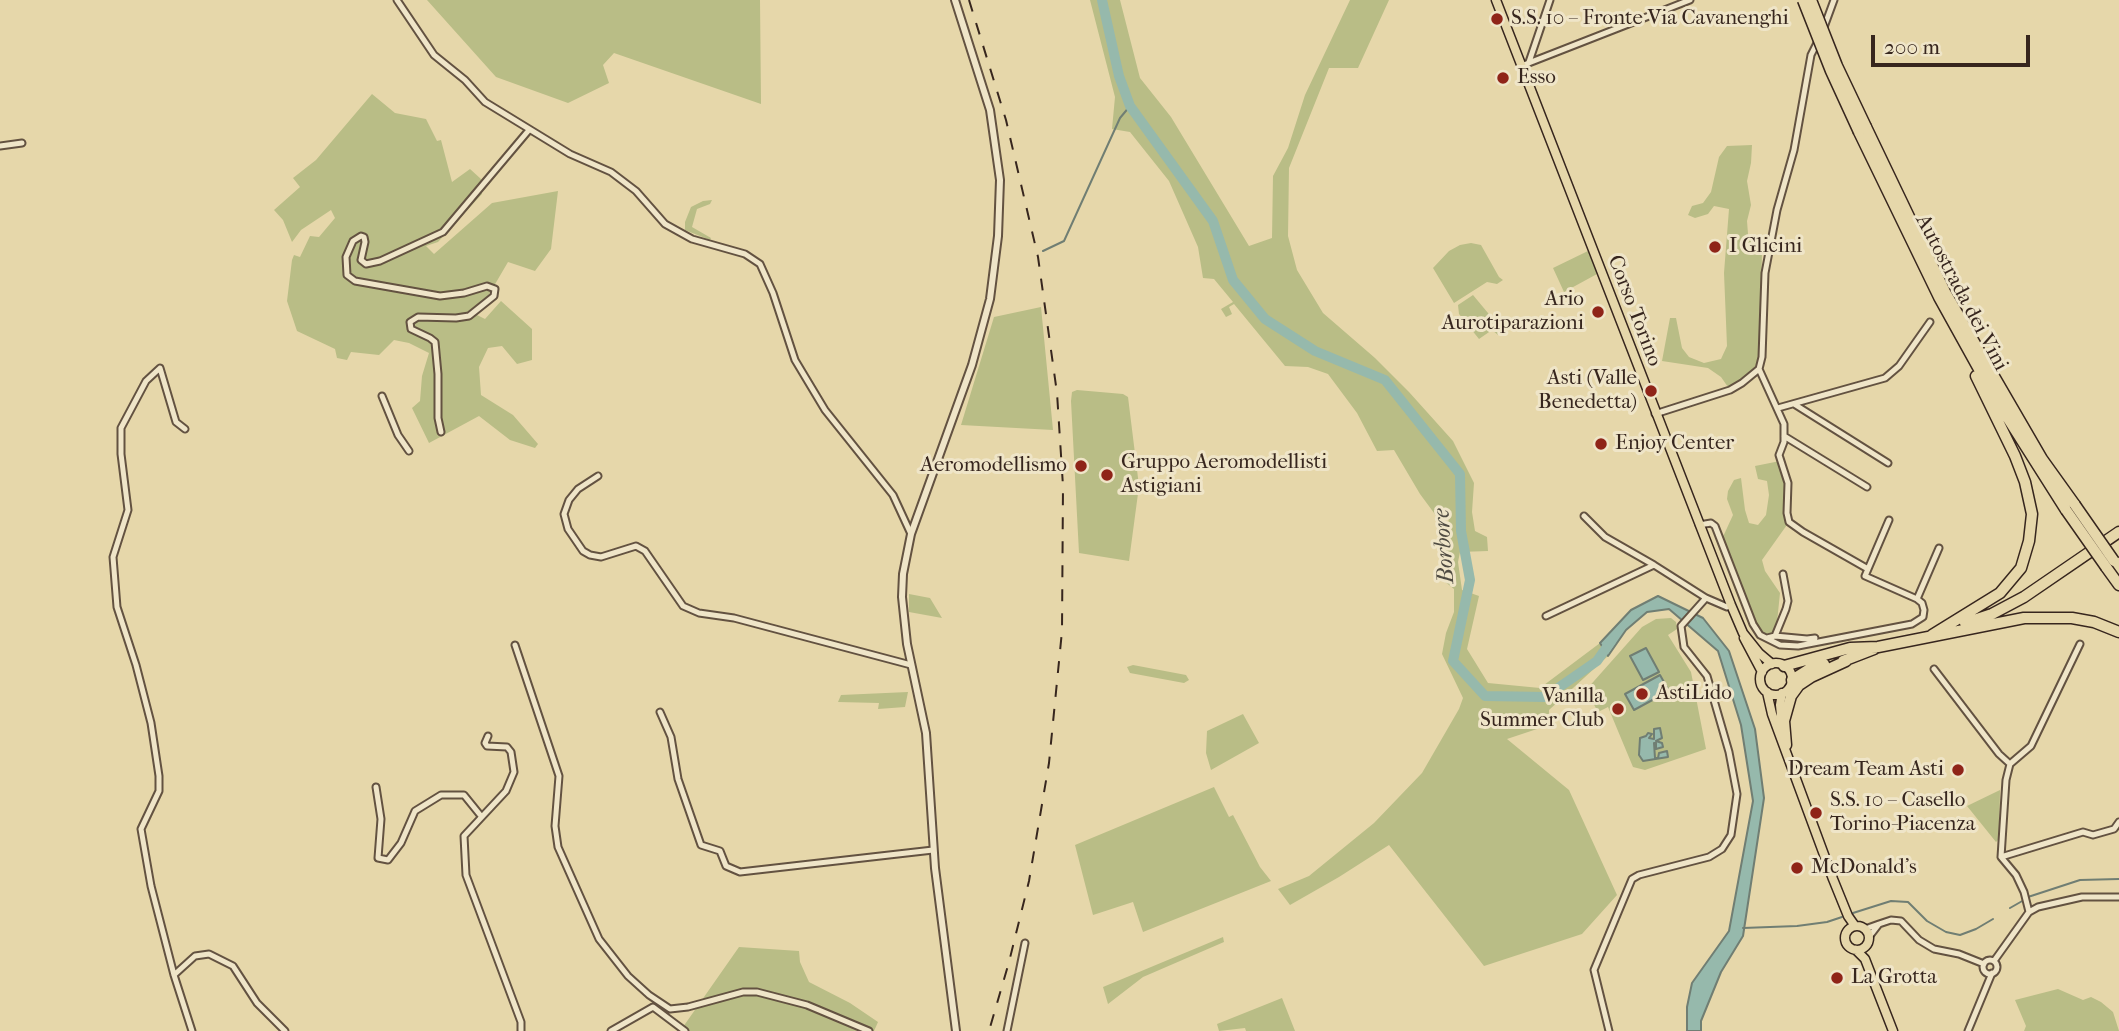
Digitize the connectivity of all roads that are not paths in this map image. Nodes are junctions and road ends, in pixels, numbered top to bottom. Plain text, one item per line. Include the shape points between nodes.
1 (397, 0) edge
2 (955, 0) edge
3 (1496, 0) edge
4 (1550, 0) edge
5 (1690, 0) edge
6 (1803, 0) edge
7 (1811, 0) edge
8 (1834, 0) edge
9 (1525, 64) junction
10 (529, 130) junction
11 (1863, 130) junction
12 (22, 143) dead end
13 (0, 146) edge
14 (1939, 297) junction
15 (1930, 322) dead end
16 (1759, 369) junction
17 (382, 396) dead end
18 (1794, 404) junction
19 (1778, 408) junction
20 (1655, 414) junction
21 (185, 429) dead end
22 (441, 432) dead end
23 (1784, 436) junction
24 (409, 451) dead end
25 (1888, 463) dead end
26 (598, 476) dead end
27 (1867, 487) dead end
28 (2071, 508) junction
29 (1584, 516) dead end
30 (1889, 520) dead end
31 (1699, 525) junction
32 (2119, 532) edge
33 (911, 534) junction
34 (1939, 548) dead end
35 (1654, 565) junction
36 (2115, 566) edge
37 (1868, 569) junction
38 (1783, 573) dead end
39 (2119, 585) edge
40 (1917, 599) junction
41 (1704, 600) junction
42 (1731, 605) junction
43 (1546, 617) dead end
44 (2119, 632) edge
45 (1743, 633) junction
46 (1932, 635) junction
47 (1775, 636) junction
48 (1767, 638) junction
49 (1815, 638) dead end
50 (2080, 644) dead end
51 (515, 645) dead end
52 (1878, 647) junction
53 (1846, 661) junction
54 (1772, 664) junction
55 (911, 665) junction
56 (1784, 666) junction
57 (1934, 669) dead end
58 (1762, 672) junction
59 (1791, 680) junction
60 (1767, 692) junction
61 (1782, 694) junction
62 (660, 712) dead end
63 (488, 736) dead end
64 (1786, 745) junction
65 (2010, 764) junction
66 (376, 787) dead end
67 (481, 816) junction
68 (2119, 822) edge
69 (933, 850) junction
70 (2001, 857) junction
71 (2119, 897) edge
72 (2028, 909) junction
73 (1852, 928) junction
74 (1867, 933) junction
75 (1026, 943) dead end
76 (1866, 947) junction
77 (1856, 950) junction
78 (1865, 959) junction
79 (1994, 961) junction
80 (1984, 964) junction
81 (1992, 974) junction
82 (174, 975) junction
83 (650, 995) junction
84 (649, 1007) junction
85 (192, 1031) edge
86 (285, 1031) edge
87 (521, 1031) edge
88 (611, 1031) edge
89 (685, 1031) edge
90 (869, 1031) edge
91 (956, 1031) edge
92 (1007, 1031) edge
93 (1609, 1031) edge
94 (1892, 1031) edge
95 (1968, 1031) edge

1 - 10 street via 434,55 485,102
2 - 33 street via 990,110 1000,180 998,236 990,299 972,365
3 - 9 main road, Corso Torino
4 - 9 street
5 - 9 street
6 - 11 highway, Autostrada dei Vini, bridge via 1821,49
7 - 11 highway, Autostrada dei Vini, bridge
8 - 16 street via 1811,55 1794,150 1777,210 1763,288
9 - 20 main road, Corso Torino
10 - 22 street via 443,232 366,264 361,260 365,240 361,236 346,257 347,275 355,281 440,296 487,286 495,289 494,296 469,316 418,317 410,322 411,329 435,342
10 - 33 street via 611,172 636,191 664,224 760,264 795,360 825,410 892,495
11 - 14 highway, Autostrada dei Vini
11 - 28 highway, Autostrada dei Vini via 1945,292
12 - 13 street
14 - 28 highway, Autostrada dei Vini via 1996,398
14 - 46 highway via 2015,456 2032,519 2022,564 2003,590
15 - 18 street via 1885,378
16 - 19 street
16 - 20 street via 1730,390
17 - 24 street
18 - 19 street
18 - 25 street
19 - 23 street
20 - 31 main road, Corso Torino
21 - 82 street via 176,422 160,368 146,381 121,428 128,510 113,556 117,607 142,688 159,776 159,791 141,829
23 - 27 street
23 - 37 street via 1779,455 1788,483 1789,522
26 - 55 street via 578,489 564,514 583,551 601,557 636,546 645,551 683,606
28 - 36 highway, Autostrada dei Vini, bridge
29 - 35 street via 1605,537
30 - 37 street
31 - 42 main road, Corso Torino
31 - 48 street via 1715,526 1753,625
32 - 46 highway via 2015,603
33 - 55 street via 902,606
34 - 40 street
35 - 41 street
35 - 43 street
36 - 39 highway, Autostrada dei Vini
37 - 40 street via 1865,576
38 - 47 street via 1788,601
40 - 48 street via 1923,617 1912,624 1798,646 1780,645
41 - 42 street
41 - 93 street via 1681,626 1684,647 1707,676 1729,752 1737,794 1731,835 1722,849 1709,857 1632,879 1594,970
42 - 45 main road, Corso Torino
44 - 46 highway via 2094,622 2052,617 2015,619
45 - 54 main road, Corso Torino
45 - 58 main road, Corso Torino
46 - 52 highway
47 - 48 street
47 - 49 street
50 - 65 street via 2031,746
51 - 83 street via 557,768 556,839 567,871 599,939
52 - 53 highway
52 - 56 highway via 1850,648
53 - 59 highway via 1811,668
53 - 64 highway via 1811,677 1791,696 1784,720
54 - 56 main road
54 - 58 main road
55 - 69 street via 926,733
56 - 59 main road
57 - 65 street
58 - 60 main road, Corso Torino via 1760,681
59 - 61 main road
60 - 61 main road
60 - 64 main road, Corso Torino
61 - 64 main road, Corso Torino
62 - 69 street via 701,845 720,851 726,866 740,872
63 - 67 street via 487,746 507,747 511,752 514,772 506,791
64 - 73 main road, Corso Torino
65 - 70 street
66 - 67 street via 381,819 378,858 388,860 415,811 441,794 464,795
67 - 87 street via 464,836 466,875
68 - 70 street via 2114,829 2093,835 2082,832
69 - 91 street
70 - 72 street via 2016,875
71 - 72 street via 2082,897
72 - 79 street
73 - 74 main road
73 - 77 main road, Corso Torino via 1845,936 1846,944
74 - 76 main road, Corso Torino
74 - 80 street via 1891,919 1934,949
75 - 92 street
76 - 77 main road
76 - 78 main road, Corso Torino
77 - 78 main road, Corso Torino
78 - 94 main road, Corso Torino
79 - 80 street
79 - 81 street via 1997,966
80 - 81 street via 1984,971
81 - 95 street
82 - 85 street
82 - 86 street via 195,956 209,954 233,966 257,1003
83 - 84 street
83 - 90 street via 670,1009 680,1009 743,992 775,995
84 - 88 street
84 - 89 street

